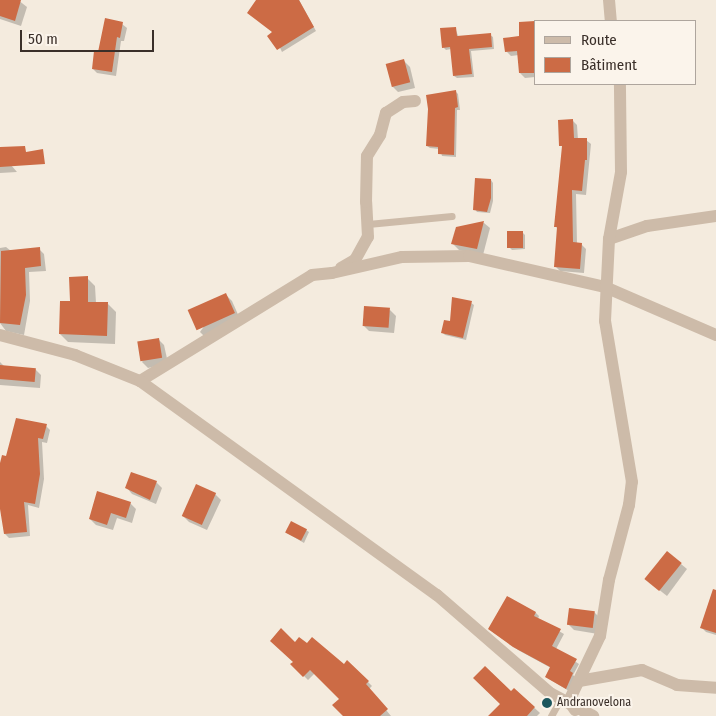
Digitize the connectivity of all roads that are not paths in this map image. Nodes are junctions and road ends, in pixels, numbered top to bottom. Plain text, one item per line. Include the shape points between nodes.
1 (609, 0) edge
2 (611, 20) edge
3 (620, 85) edge
4 (415, 101) dead end
5 (452, 216) dead end
6 (716, 216) edge
7 (368, 224) junction
8 (609, 239) junction
9 (332, 273) junction
10 (605, 287) junction
11 (0, 335) edge
12 (716, 335) edge
13 (140, 381) junction
14 (579, 681) junction
15 (716, 688) edge
16 (565, 699) junction
17 (551, 716) edge
18 (580, 716) edge
19 (593, 716) edge

1 - 2 street
3 - 8 street via 621,172
4 - 7 street via 403,102 386,113 380,135 367,156
5 - 7 lane
6 - 8 street via 647,226
7 - 9 street via 368,237 355,260
8 - 10 street
9 - 10 street via 402,258 469,256
9 - 13 street via 312,275
10 - 12 street
10 - 14 street via 605,320 632,482 609,580 600,636
11 - 13 street via 76,355
13 - 16 street via 436,595 550,693
14 - 15 street via 642,670 678,685
14 - 16 street
16 - 17 lane
16 - 18 street
16 - 19 street

